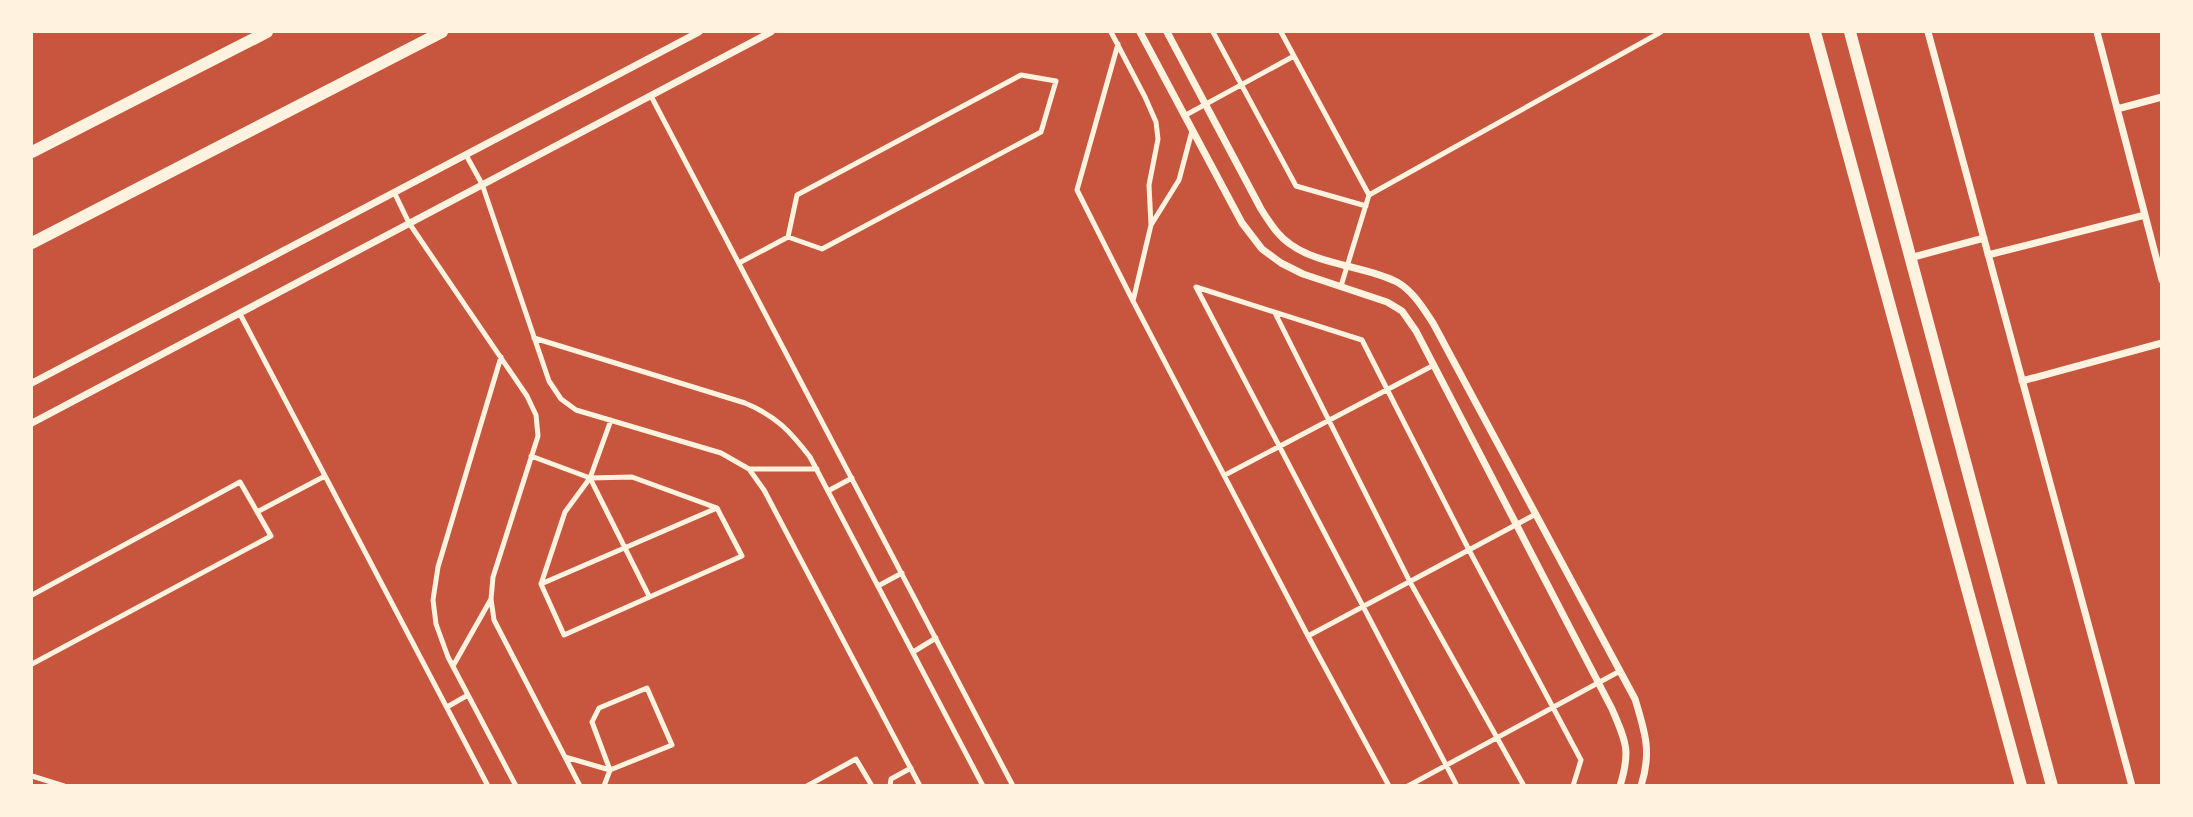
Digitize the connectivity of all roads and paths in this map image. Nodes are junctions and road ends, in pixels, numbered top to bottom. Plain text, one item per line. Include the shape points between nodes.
1 (267, 32) edge
2 (442, 32) edge
3 (699, 32) edge
4 (771, 32) edge
5 (1111, 32) edge
6 (1140, 32) edge
7 (1167, 32) edge
8 (1213, 32) edge
9 (1281, 32) edge
10 (1661, 32) edge
11 (1815, 32) edge
12 (1850, 32) edge
13 (1928, 32) edge
14 (2097, 32) edge
15 (1118, 44) junction
16 (1294, 56) junction
17 (1241, 85) junction
18 (651, 96) junction
19 (2161, 97) edge
20 (1204, 105) junction
21 (2117, 109) junction
22 (1184, 116) junction
23 (1192, 131) junction
24 (32, 152) edge
25 (466, 155) junction
26 (482, 184) junction
27 (394, 192) junction
28 (1369, 195) junction
29 (1366, 206) junction
30 (2145, 215) junction
31 (408, 223) junction
32 (1151, 225) junction
33 (788, 237) junction
34 (1984, 237) junction
35 (32, 243) edge
36 (1988, 255) junction
37 (2158, 256) edge
38 (1910, 258) junction
39 (739, 263) junction
40 (1348, 266) junction
41 (2161, 281) edge
42 (1341, 286) junction
43 (1133, 301) junction
44 (1275, 313) junction
45 (240, 314) junction
46 (534, 338) junction
47 (2161, 344) edge
48 (501, 357) junction
49 (1434, 365) junction
50 (2022, 381) junction
51 (32, 383) edge
52 (1387, 389) junction
53 (611, 420) junction
54 (1329, 420) junction
55 (32, 423) edge
56 (1279, 447) junction
57 (531, 456) junction
58 (749, 469) junction
59 (817, 469) junction
60 (1225, 475) junction
61 (325, 476) junction
62 (590, 478) junction
63 (852, 478) junction
64 (828, 491) junction
65 (717, 508) junction
66 (257, 512) junction
67 (1536, 514) junction
68 (1517, 525) junction
69 (625, 548) junction
70 (1469, 550) junction
71 (902, 573) junction
72 (1410, 582) junction
73 (541, 584) junction
74 (878, 586) junction
75 (32, 595) edge
76 (649, 596) junction
77 (491, 600) junction
78 (1363, 606) junction
79 (1308, 636) junction
80 (936, 638) junction
81 (913, 652) junction
82 (32, 664) edge
83 (453, 666) junction
84 (1620, 671) junction
85 (1599, 683) junction
86 (468, 695) junction
87 (447, 707) junction
88 (1554, 707) junction
89 (1498, 737) junction
90 (565, 757) junction
91 (1446, 765) junction
92 (911, 768) junction
93 (610, 770) junction
94 (32, 776) edge
95 (64, 786) edge
96 (488, 786) edge
97 (516, 786) edge
98 (580, 786) edge
99 (604, 786) edge
100 (807, 786) edge
101 (872, 786) edge
102 (890, 786) edge
103 (920, 786) edge
104 (983, 786) edge
105 (1013, 786) edge
106 (1389, 786) edge
107 (1408, 786) edge
108 (1457, 786) edge
109 (1524, 786) edge
110 (1573, 786) edge
111 (1620, 786) edge
112 (1641, 786) edge
113 (2021, 786) edge
114 (2052, 786) edge
115 (2132, 786) edge

1 - 24 street
2 - 35 street
3 - 25 street
4 - 18 street
5 - 15 lane
6 - 22 street
7 - 20 street
8 - 17 lane
9 - 16 lane
10 - 28 lane
11 - 113 street
12 - 38 street
13 - 34 street
14 - 21 street
15 - 32 lane via 1156,122 1158,139 1149,185
15 - 43 lane via 1077,190
16 - 17 lane
16 - 28 lane
17 - 20 lane
17 - 29 lane via 1296,186
18 - 26 street
18 - 39 lane
19 - 21 street
20 - 22 lane
20 - 40 street via 1277,233 1308,253
21 - 30 street
22 - 23 street
23 - 32 lane via 1179,180
23 - 42 street via 1242,223 1262,249 1303,274
25 - 26 lane
25 - 27 street
26 - 31 street
26 - 46 lane
27 - 31 lane
27 - 51 street
28 - 29 lane
29 - 40 lane
30 - 36 street
30 - 37 street
31 - 45 street
31 - 48 lane
32 - 43 lane
33 - 33 lane via 822,249 1041,132 1056,81 1021,75 797,195
33 - 39 lane
34 - 36 street
34 - 38 street
36 - 50 street
37 - 41 street
38 - 114 street
39 - 63 lane
40 - 42 lane
40 - 67 street via 1398,283 1415,297
42 - 49 street via 1402,311
43 - 60 lane
44 - 52 lane via 1362,340
44 - 54 lane
44 - 56 lane via 1196,288
45 - 55 street
45 - 61 lane
46 - 53 lane via 561,400 576,410
46 - 59 lane via 768,413 791,432
47 - 50 street
48 - 57 lane via 536,415 538,436
48 - 83 lane via 436,578 436,624
49 - 52 lane
49 - 68 street
50 - 115 street
52 - 54 lane
52 - 70 lane
53 - 58 lane via 721,453
53 - 62 lane
54 - 56 lane
54 - 72 lane
56 - 60 lane
56 - 78 lane
57 - 62 lane
57 - 77 lane via 493,578
58 - 59 lane
58 - 92 lane
59 - 64 lane
60 - 79 lane
61 - 66 lane
61 - 87 lane
62 - 65 lane via 632,477
62 - 69 lane
62 - 73 lane via 565,512
63 - 64 lane
63 - 71 lane
64 - 74 lane
65 - 69 lane
65 - 76 lane via 742,556
66 - 75 lane via 240,482
66 - 82 lane via 271,536
67 - 68 lane
67 - 84 street
68 - 70 lane
68 - 85 street
69 - 73 lane
69 - 76 lane
70 - 72 lane
70 - 88 lane
71 - 74 lane
71 - 80 lane
72 - 78 lane
72 - 89 lane
73 - 76 lane via 564,635
74 - 81 lane
77 - 83 lane
77 - 90 lane via 494,620
78 - 79 lane
78 - 91 lane
79 - 106 lane
80 - 81 lane
80 - 105 lane
81 - 104 lane
83 - 86 lane
84 - 85 lane
84 - 112 street via 1644,730 1648,753
85 - 88 lane
85 - 111 street via 1625,739 1628,754
86 - 87 lane
86 - 97 lane
87 - 96 lane
88 - 89 lane
88 - 110 lane via 1581,760
89 - 91 lane
89 - 109 lane
90 - 93 lane
90 - 98 lane
91 - 107 lane
91 - 108 lane
92 - 102 lane via 891,779
92 - 103 lane
93 - 93 lane via 672,745 647,688 599,708 592,722
93 - 99 lane
94 - 95 lane
100 - 101 lane via 856,759

